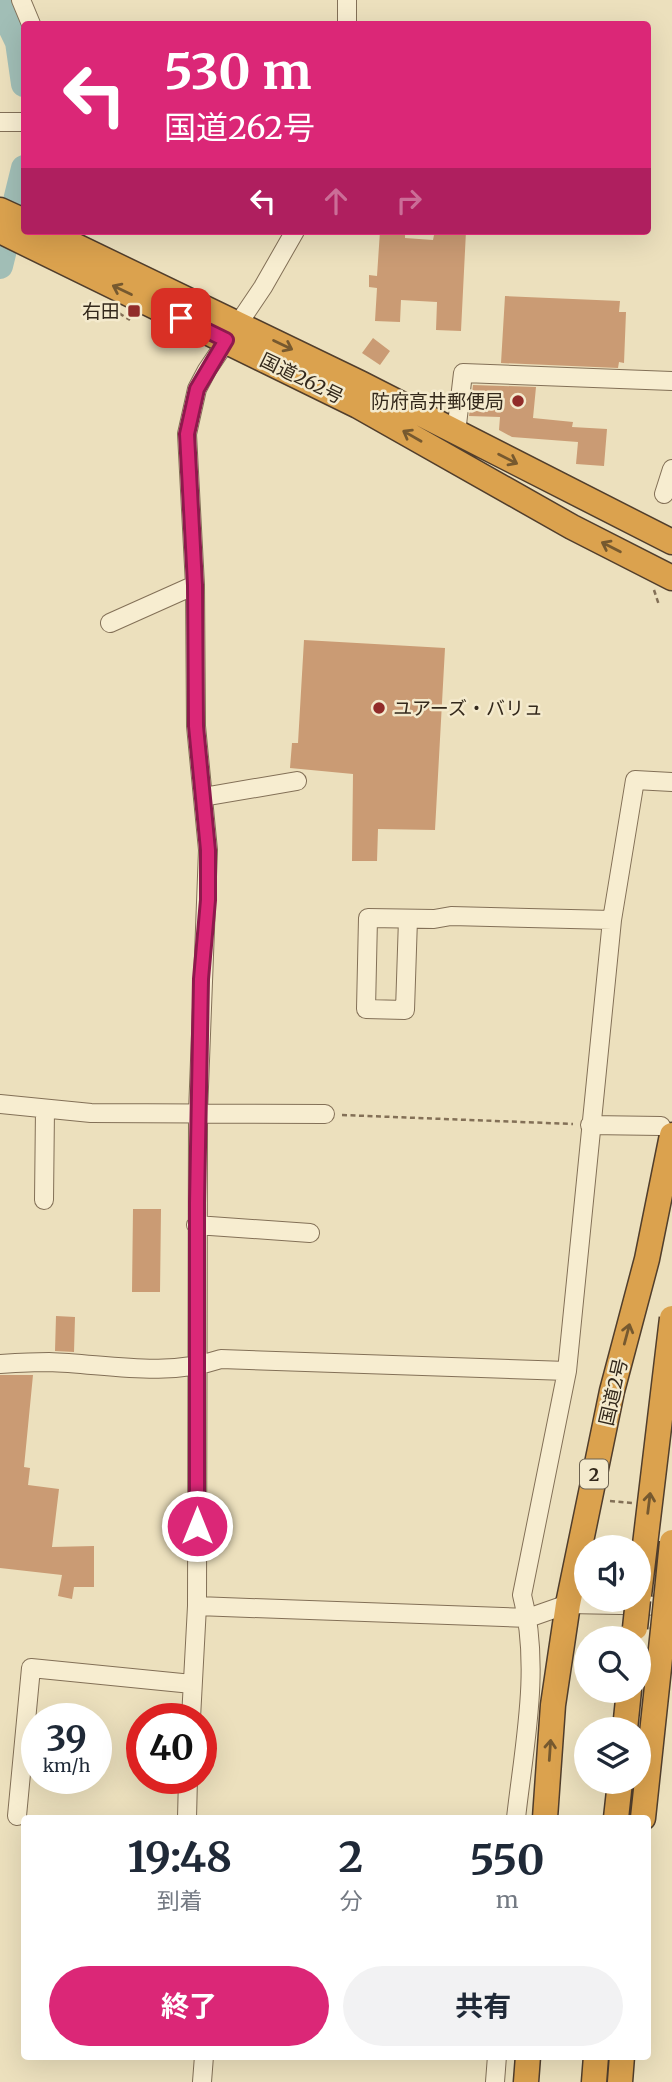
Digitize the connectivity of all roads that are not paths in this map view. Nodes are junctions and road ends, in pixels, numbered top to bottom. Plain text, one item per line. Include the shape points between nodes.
1 (21, 0) edge
2 (347, 0) edge
3 (30, 21) edge
4 (347, 21) edge
5 (0, 122) edge
6 (21, 122) edge
7 (0, 210) edge
8 (21, 224) edge
9 (0, 231) edge
10 (21, 231) edge
11 (39, 235) edge
12 (293, 235) edge
13 (232, 332) junction
14 (672, 381) edge
15 (456, 433) junction
16 (672, 469) edge
17 (664, 494) dead end
18 (623, 519) junction
19 (672, 529) edge
20 (672, 542) edge
21 (672, 578) edge
22 (195, 585) junction
23 (110, 622) dead end
24 (297, 781) dead end
25 (672, 782) edge
26 (203, 797) junction
27 (408, 919) junction
28 (612, 920) junction
29 (0, 1104) edge
30 (45, 1109) junction
31 (198, 1113) junction
32 (325, 1114) road end
33 (590, 1125) junction
34 (666, 1130) edge
35 (44, 1200) dead end
36 (196, 1226) junction
37 (310, 1233) dead end
38 (672, 1318) edge
39 (0, 1364) edge
40 (198, 1367) junction
41 (567, 1371) junction
42 (646, 1535) edge
43 (672, 1542) edge
44 (568, 1604) junction
45 (197, 1606) junction
46 (672, 1606) edge
47 (528, 1618) junction
48 (192, 1684) junction
49 (191, 1703) edge
50 (188, 1794) edge
51 (619, 1794) edge
52 (187, 1815) edge
53 (516, 1815) edge
54 (545, 1815) edge
55 (617, 1815) edge
56 (643, 1815) edge
57 (17, 1816) dead end
58 (204, 2060) edge
59 (497, 2060) edge
60 (528, 2060) edge
61 (596, 2060) edge
62 (622, 2060) edge
63 (202, 2082) edge
64 (495, 2082) edge
65 (526, 2082) edge
66 (594, 2082) edge
67 (620, 2082) edge

1 - 3 street
2 - 4 street
5 - 6 street
7 - 8 highway, 国道262号
9 - 10 highway, 国道262号
11 - 13 highway, 国道262号
12 - 13 street
13 -> 15 highway, 国道262号
21 -> 13 highway, 国道262号 via 572,527
13 - 22 street via 197,389 187,434
14 - 15 street via 463,373
15 -> 18 highway, 国道262号
16 - 17 street
18 - 19 highway
18 - 20 highway, 国道262号
22 - 23 street
22 - 26 street via 196,726
24 - 26 street
25 - 28 street via 635,780
26 - 31 street via 208,900
27 - 27 street via 405,1010 366,1009 368,918
27 - 28 street
28 - 33 street
29 - 30 street
30 - 31 street
30 - 35 street
31 - 32 street
31 - 36 street
33 - 34 street
33 - 41 street
44 -> 34 highway, 国道2号 / 2 via 612,1391 646,1259
36 - 37 street
36 - 40 street
42 -> 38 highway, bridge
39 - 40 street via 49,1362 121,1370
40 - 41 street via 221,1359
40 - 45 street
41 - 47 street via 522,1595
43 - 56 highway, bridge
44 - 46 street
44 - 47 street
54 -> 44 highway, 国道2号 / 2
45 - 47 street
45 - 48 street
47 - 53 street via 530,1702
48 - 49 street
48 - 57 street via 31,1668
50 - 52 street
51 - 55 highway
58 - 63 street
59 - 64 street
60 - 65 highway
61 - 66 highway
62 - 67 highway

